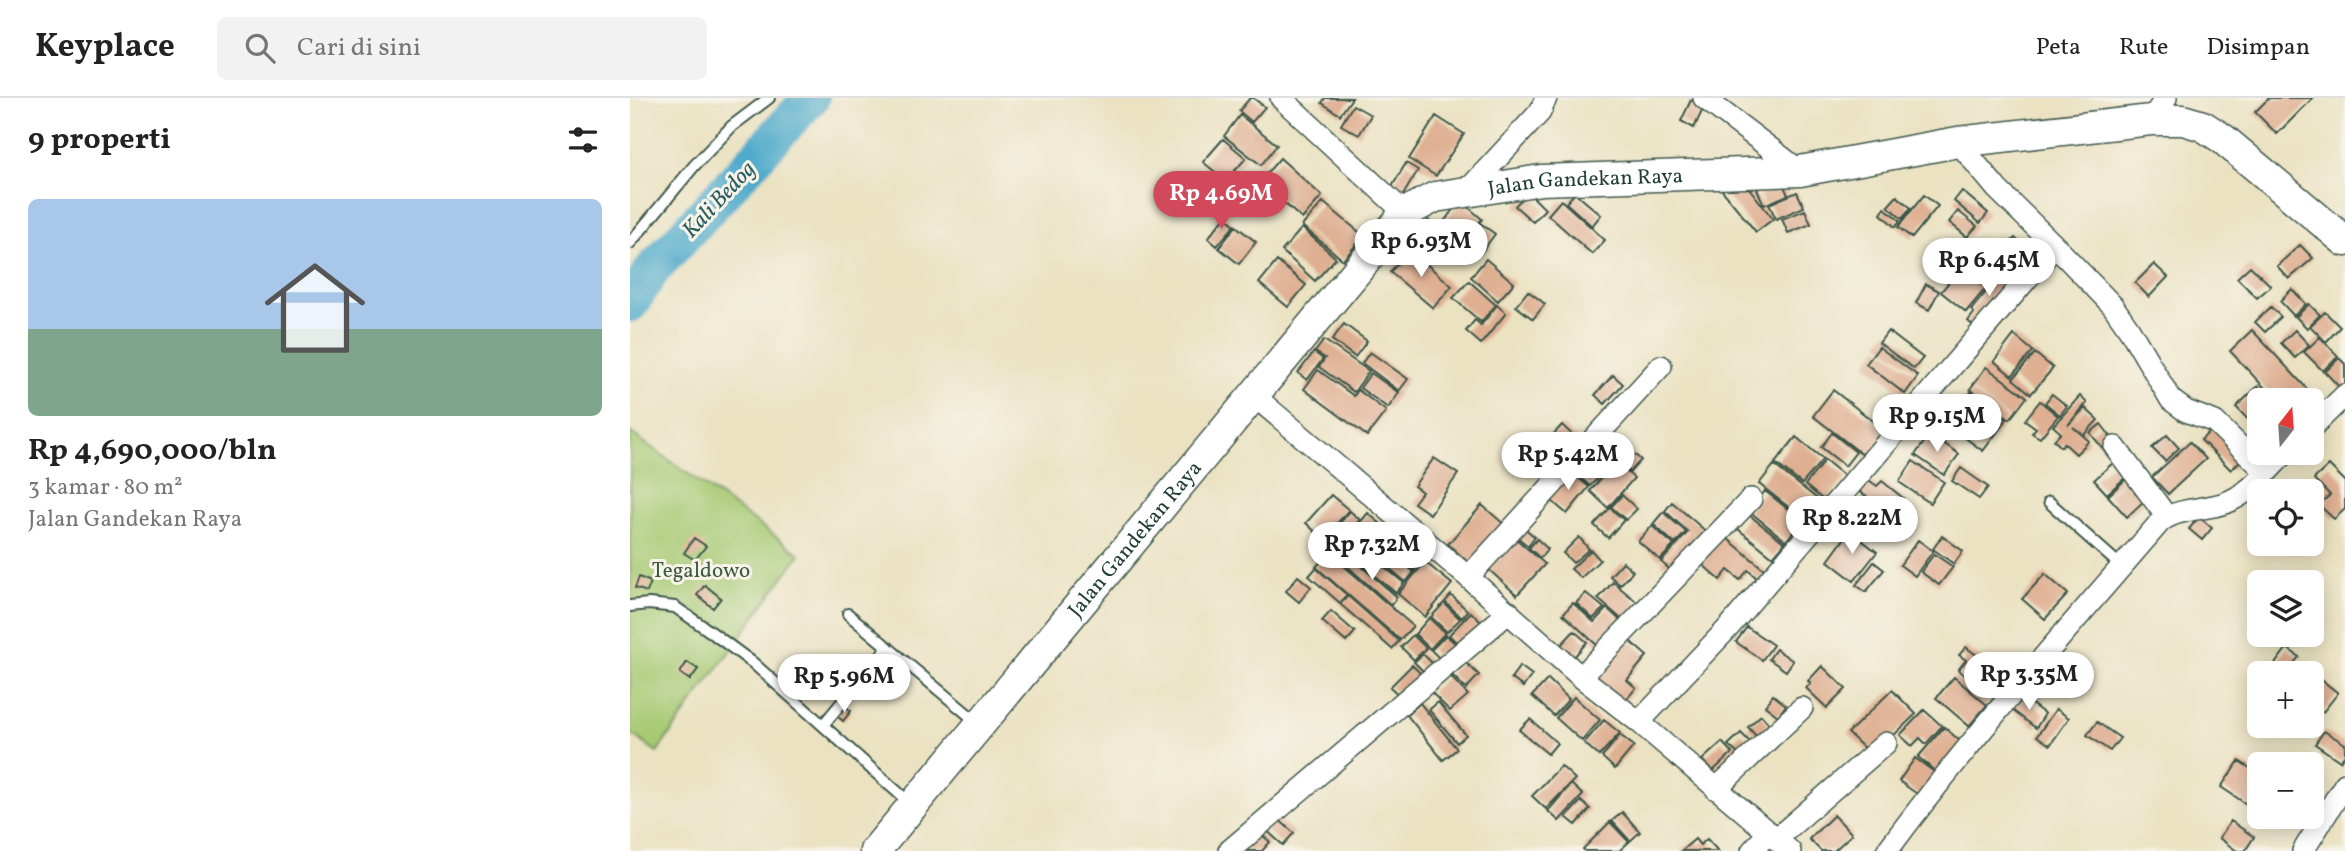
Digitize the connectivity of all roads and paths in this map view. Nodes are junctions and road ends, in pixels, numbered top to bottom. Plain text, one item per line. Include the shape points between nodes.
1 (769, 98) edge
2 (1281, 98) edge
3 (1546, 98) edge
4 (1704, 98) edge
5 (2159, 109) edge
6 (1958, 142) junction
7 (1800, 171) junction
8 (1467, 191) junction
9 (1405, 213) junction
10 (2345, 241) edge
11 (630, 243) edge
12 (2055, 246) junction
13 (1661, 366) dead end
14 (1253, 395) junction
15 (2345, 395) edge
16 (2324, 415) edge
17 (2115, 447) dead end
18 (2272, 466) edge
19 (2266, 472) junction
20 (1751, 499) dead end
21 (2049, 502) dead end
22 (2167, 517) junction
23 (2122, 567) junction
24 (1468, 577) junction
25 (630, 606) edge
26 (1509, 612) junction
27 (848, 614) dead end
28 (888, 647) junction
29 (1581, 677) junction
30 (1802, 708) dead end
31 (1639, 722) junction
32 (823, 725) junction
33 (980, 725) junction
34 (1886, 743) dead end
35 (2345, 784) edge
36 (1716, 789) junction
37 (913, 805) junction
38 (2339, 808) edge
39 (1778, 841) edge
40 (875, 851) edge
41 (1229, 851) edge
42 (1752, 851) edge
43 (1887, 851) edge
44 (2303, 851) edge

1 - 11 lane via 732,125
2 - 9 street
3 - 8 street via 1539,112
4 - 7 street
5 - 6 street, Jalan Gandekan Raya
5 - 10 street, Jalan Gandekan Raya via 2223,139
6 - 7 street, Jalan Gandekan Raya
6 - 12 street via 1997,190
7 - 8 street, Jalan Gandekan Raya via 1541,180
8 - 9 street, Jalan Gandekan Raya via 1435,197
9 - 14 street, Jalan Gandekan Raya
12 - 19 street via 2113,306 2171,400 2216,422
12 - 31 street via 1729,627
13 - 24 street
14 - 24 street
14 - 33 street, Jalan Gandekan Raya
15 - 16 street
17 - 22 street
18 - 19 street
19 - 22 street via 2226,503
20 - 29 street
21 - 23 lane
22 - 23 street
23 - 43 street via 1990,720
24 - 26 street
25 - 32 lane via 675,607 753,663
26 - 29 street
26 - 41 street
27 - 28 lane
28 - 32 lane
28 - 33 lane
29 - 31 street
30 - 36 street
31 - 36 street
32 - 37 lane
33 - 37 street, Jalan Gandekan Raya
34 - 39 street
35 - 38 street
36 - 39 street
37 - 40 street, Jalan Gandekan Raya
38 - 44 street
39 - 42 street

